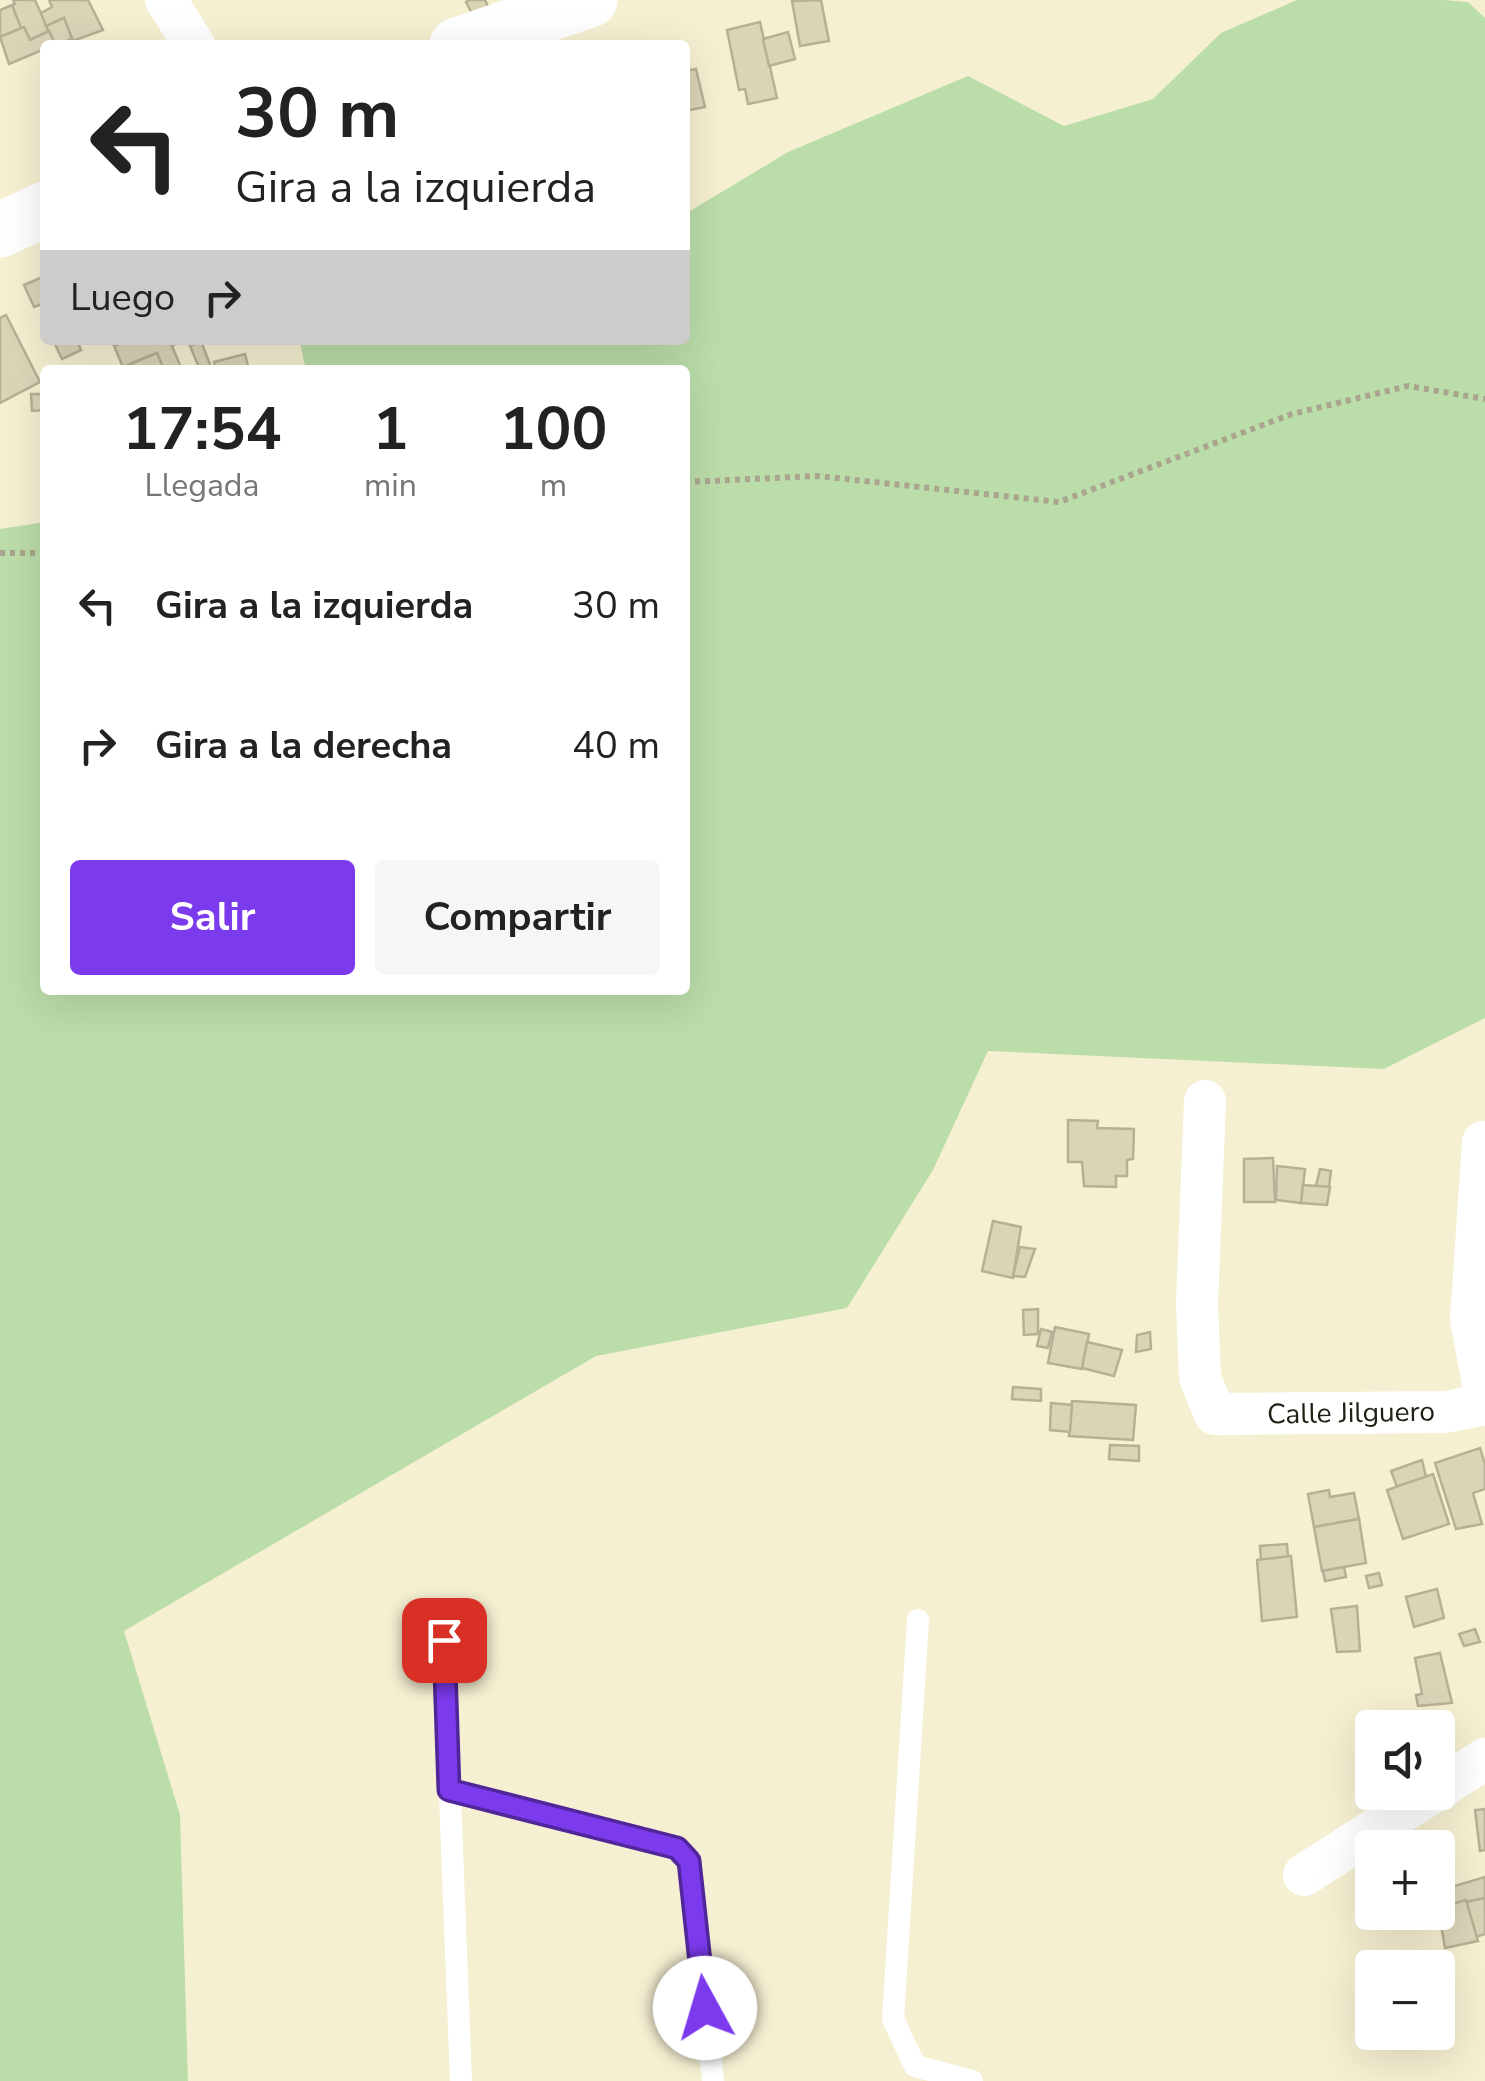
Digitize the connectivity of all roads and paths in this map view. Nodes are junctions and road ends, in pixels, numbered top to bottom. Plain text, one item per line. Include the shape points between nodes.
1 (166, 0) edge
2 (590, 0) edge
3 (191, 40) edge
4 (472, 40) edge
5 (40, 212) edge
6 (0, 230) edge
7 (1485, 399) edge
8 (690, 482) edge
9 (40, 552) edge
10 (0, 553) edge
11 (1205, 1101) dead end
12 (1482, 1142) edge
13 (1485, 1395) edge
14 (1485, 1404) edge
15 (918, 1620) dead end
16 (444, 1640) dead end
17 (1485, 1759) edge
18 (1455, 1778) edge
19 (449, 1790) junction
20 (1405, 1810) edge
21 (1304, 1874) dead end
22 (461, 2081) edge
23 (713, 2081) edge
24 (972, 2081) edge

1 - 3 street
2 - 4 street
5 - 6 street
7 - 8 path via 1408,386 1292,414 1059,502 818,476
9 - 10 path
11 - 14 street, Calle Jilguero via 1197,1304 1200,1378 1215,1414 1446,1412
12 - 13 street via 1471,1320
15 - 24 lane via 893,2018 915,2066
16 - 19 lane
17 - 18 street
19 - 22 lane
19 - 23 lane via 677,1848 689,1861
20 - 21 street

